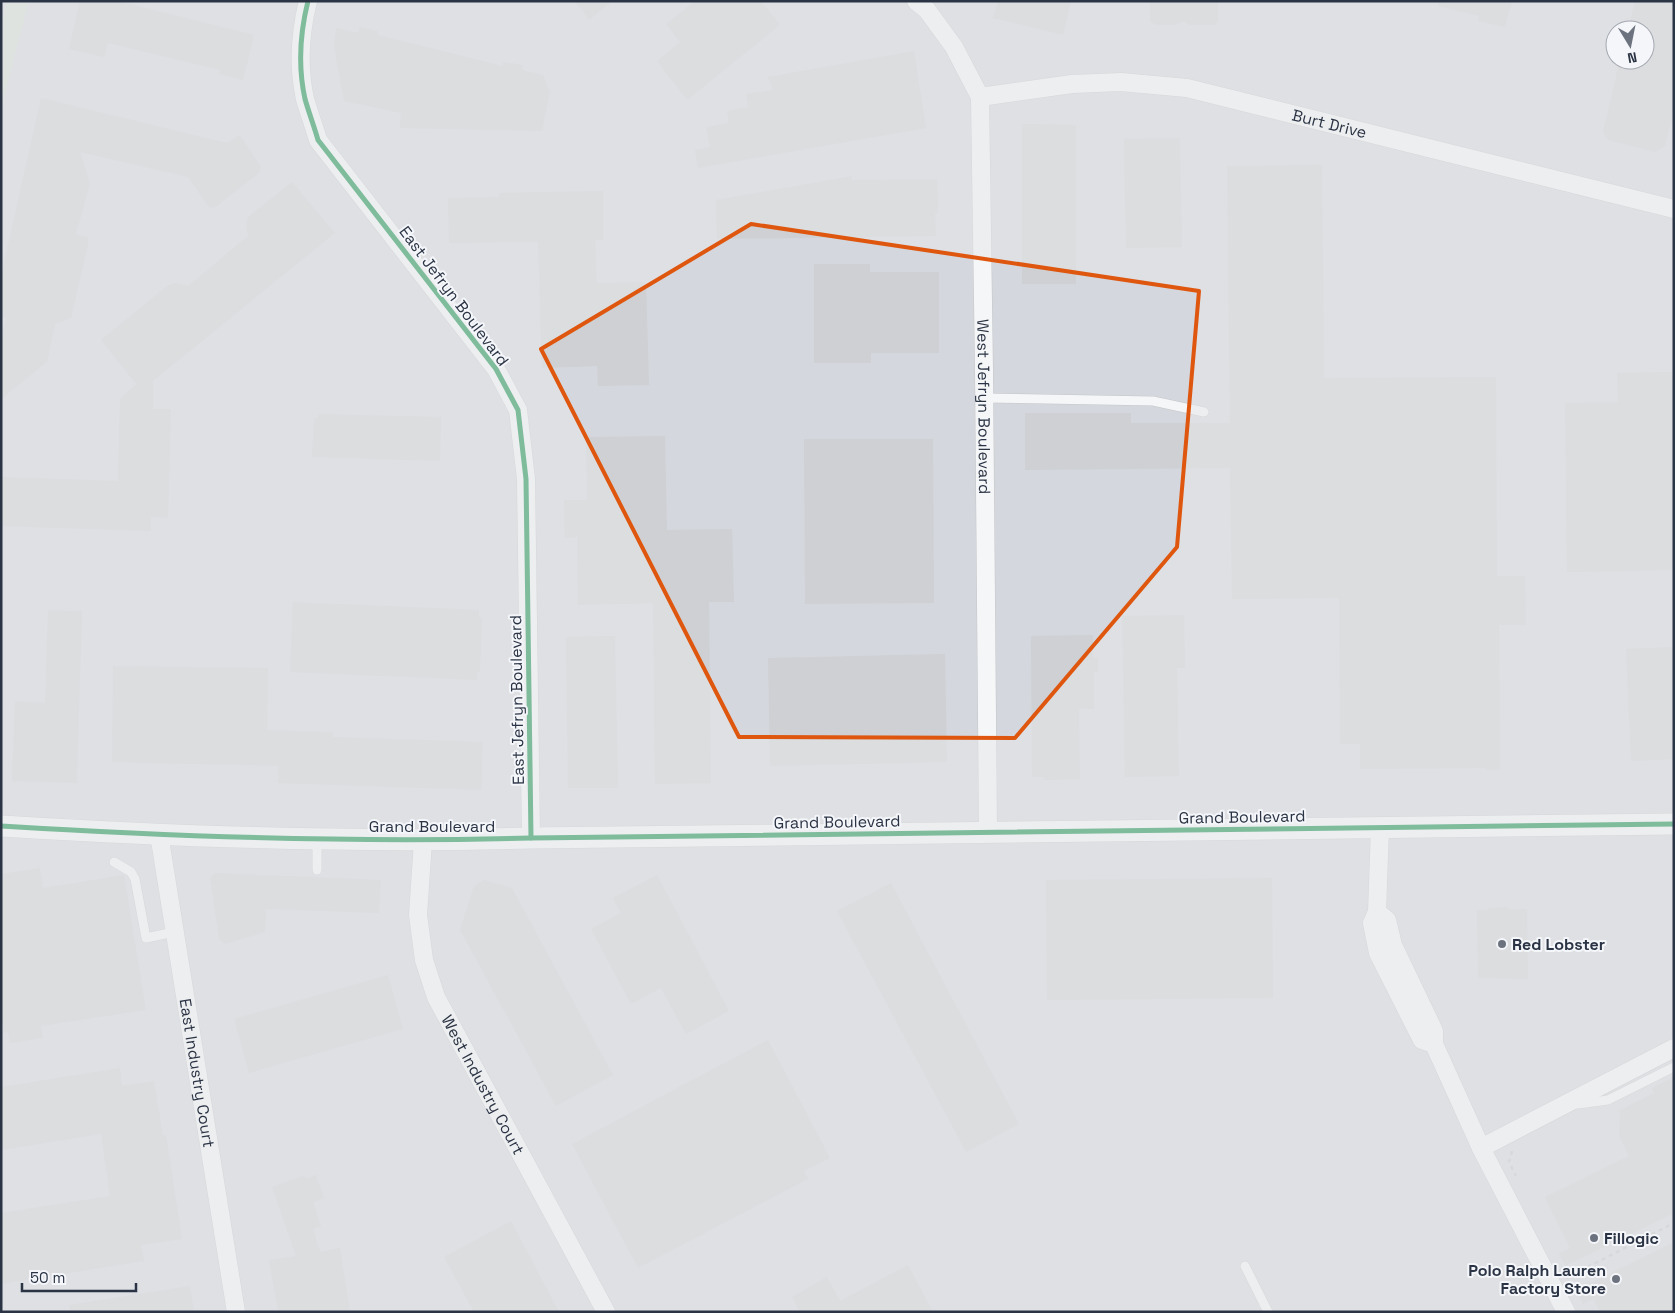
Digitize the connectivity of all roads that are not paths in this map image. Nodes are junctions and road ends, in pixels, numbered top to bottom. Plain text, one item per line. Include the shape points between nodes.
1 (308, 1) edge
2 (916, 1) edge
3 (980, 97) junction
4 (1674, 209) edge
5 (984, 398) junction
6 (1204, 412) dead end
7 (1674, 824) edge
8 (1, 826) edge
9 (1380, 828) junction
10 (988, 832) junction
11 (158, 834) junction
12 (317, 838) junction
13 (531, 838) junction
14 (423, 841) junction
15 (114, 862) dead end
16 (317, 870) dead end
17 (174, 932) junction
18 (1674, 1048) edge
19 (1674, 1067) edge
20 (1565, 1105) junction
21 (1481, 1148) junction
22 (1245, 1266) dead end
23 (236, 1312) edge
24 (606, 1312) edge
25 (1268, 1312) edge
26 (1566, 1312) edge

1 - 13 street, East Jefryn Boulevard via 300,58 305,98 318,140 496,369 518,410 526,479
2 - 3 street, West Jefryn Boulevard via 927,10 954,47
3 - 4 street, Burt Drive via 1072,84 1120,82 1187,88
3 - 5 street, West Jefryn Boulevard
5 - 6 lane via 1153,401
5 - 10 street, West Jefryn Boulevard
7 - 9 street, Grand Boulevard
8 - 11 street, Grand Boulevard
9 - 10 street, Grand Boulevard
9 - 21 street via 1377,912 1372,923 1378,953 1422,1040 1434,1044
10 - 13 street, Grand Boulevard
11 - 12 street, Grand Boulevard
11 - 17 street, East Industry Court
12 - 14 street, Grand Boulevard
12 - 16 lane
13 - 14 street, Grand Boulevard
14 - 24 street, West Industry Court via 418,916 424,960 436,997
15 - 17 lane via 136,879 146,938
17 - 23 street, East Industry Court
18 - 20 street
19 - 20 lane via 1608,1100
20 - 21 street
21 - 26 street via 1559,1282
22 - 25 lane

